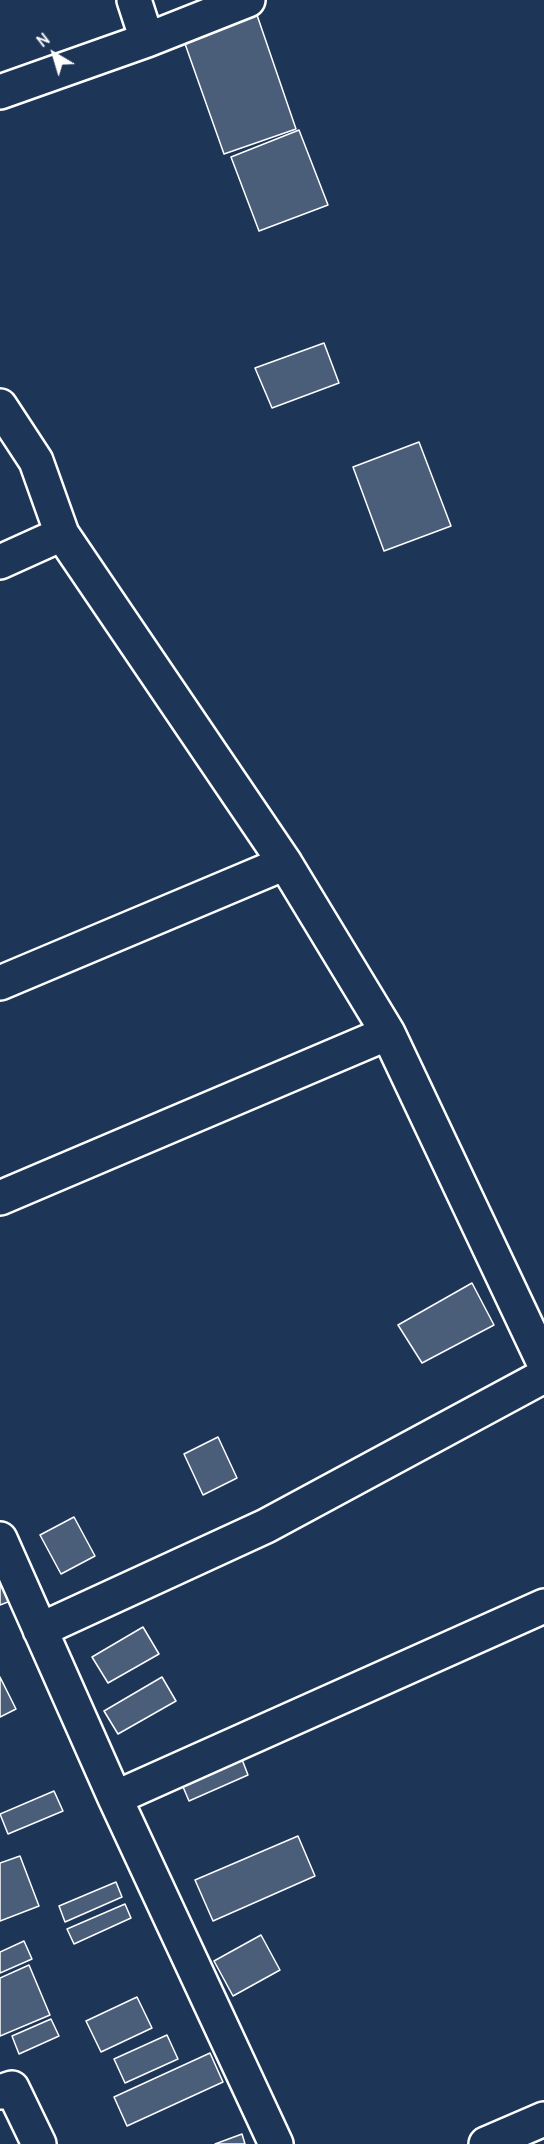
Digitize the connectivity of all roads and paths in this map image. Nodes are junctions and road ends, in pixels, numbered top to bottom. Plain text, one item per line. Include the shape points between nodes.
1 (134, 0) edge
2 (248, 0) edge
3 (147, 40) junction
4 (0, 92) edge
5 (0, 406) edge
6 (62, 534) junction
7 (0, 562) edge
8 (285, 863) junction
9 (0, 983) edge
10 (388, 1033) junction
11 (0, 1198) edge
12 (544, 1363) edge
13 (544, 1376) edge
14 (0, 1539) edge
15 (544, 1606) edge
16 (40, 1630) junction
17 (116, 1798) junction
18 (0, 2092) edge
19 (544, 2119) edge
20 (39, 2144) edge
21 (276, 2144) edge
22 (486, 2144) edge

1 - 3 street
2 - 3 street
3 - 4 street
5 - 6 street via 36,461
6 - 7 street
6 - 8 street
8 - 9 street
8 - 10 street
10 - 11 street
10 - 12 street
13 - 16 street via 266,1526
14 - 16 street
15 - 17 street
16 - 17 street
17 - 21 street
18 - 20 street via 12,2088
19 - 22 street

